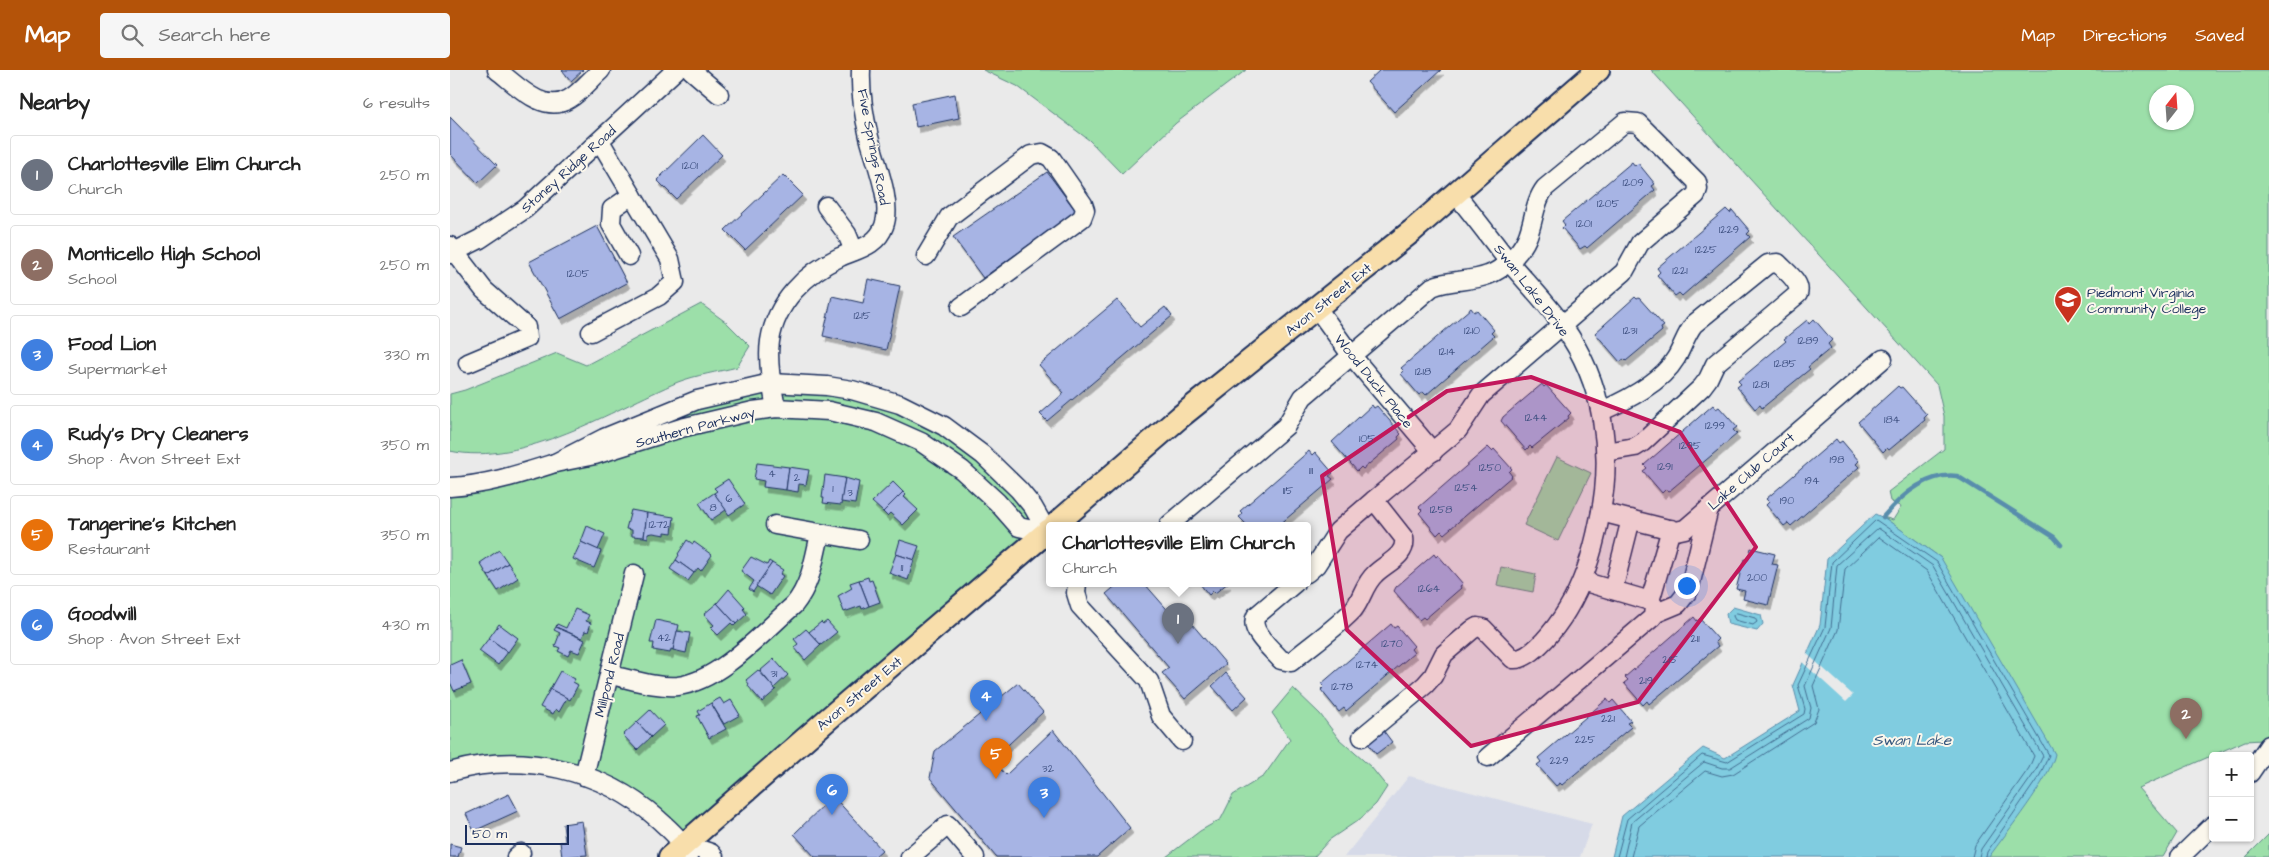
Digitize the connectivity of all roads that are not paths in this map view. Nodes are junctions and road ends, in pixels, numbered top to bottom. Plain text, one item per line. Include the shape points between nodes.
1 (497, 70) edge
2 (601, 70) edge
3 (676, 70) edge
4 (691, 70) edge
5 (861, 70) edge
6 (1598, 70) edge
7 (719, 94) dead end
8 (600, 141) junction
9 (1455, 193) junction
10 (632, 195) junction
11 (826, 206) dead end
12 (451, 251) edge
13 (854, 251) junction
14 (629, 256) dead end
15 (926, 256) dead end
16 (1508, 261) junction
17 (961, 307) dead end
18 (1317, 308) junction
19 (1563, 326) junction
20 (591, 332) dead end
21 (1351, 355) junction
22 (1883, 358) dead end
23 (468, 364) dead end
24 (772, 383) junction
25 (776, 408) junction
26 (1602, 411) junction
27 (1434, 452) junction
28 (1606, 452) junction
29 (555, 463) junction
30 (450, 487) edge
31 (1374, 500) junction
32 (1709, 508) junction
33 (1601, 512) junction
34 (1631, 519) junction
35 (1060, 522) edge
36 (1173, 522) edge
37 (775, 525) dead end
38 (1046, 525) edge
39 (1671, 529) junction
40 (1046, 530) edge
41 (820, 534) junction
42 (1046, 534) edge
43 (858, 540) dead end
44 (1311, 570) edge
45 (634, 574) dead end
46 (1582, 581) junction
47 (1077, 587) edge
48 (1290, 587) edge
49 (1612, 590) junction
50 (1652, 607) junction
51 (610, 675) junction
52 (1362, 737) dead end
53 (1182, 741) dead end
54 (2269, 745) edge
55 (1488, 757) dead end
56 (2254, 767) edge
57 (450, 772) edge
58 (584, 776) junction
59 (2209, 829) edge
60 (681, 853) edge
61 (714, 857) edge
62 (910, 857) edge
63 (976, 857) edge
64 (2180, 857) edge

1 - 2 street via 538,100 551,104 570,99
3 - 8 street, Stoney Ridge Road
4 - 7 street
5 - 13 street, Five Springs Road via 862,98 886,215 881,235 872,244
6 - 9 main road, Avon Street Ext
8 - 10 street
8 - 12 street, Stoney Ridge Road via 517,215 480,239
9 - 16 street, Swan Lake Drive
9 - 18 main road, Avon Street Ext
10 - 14 street via 612,209 611,224
10 - 20 street via 670,259 675,282 658,296
11 - 13 street via 847,234
12 - 23 street via 484,290 526,327 527,338
13 - 24 street, Five Springs Road via 804,280 780,310 770,343
15 - 17 street via 949,217 1031,155 1042,153 1051,158 1084,204 1082,218
16 - 19 street, Swan Lake Drive
16 - 19 street via 1526,240 1539,195 1625,122 1638,123 1697,182 1696,195 1640,243 1624,272
16 - 21 street via 1488,275 1444,281 1432,286
18 - 21 street, Wood Duck Place
18 - 35 main road, Avon Street Ext via 1180,417
19 - 26 street, Swan Lake Drive via 1591,378
19 - 27 street via 1481,395 1458,430
21 - 27 street, Wood Duck Place
21 - 36 street via 1302,397 1286,426
22 - 32 street, Lake Club Court
24 - 25 street, Five Springs Road
24 - 29 street, Southern Parkway via 697,400 656,415
24 - 38 street, Southern Parkway via 852,390 900,404 937,422 983,455 1018,490
25 - 29 street, Southern Parkway via 728,416 595,455
25 - 40 street, Southern Parkway via 853,415 898,430 935,450 962,470 1019,527
26 - 28 street, Swan Lake Drive
26 - 28 street via 1629,399 1671,365 1694,324 1768,264 1778,263 1798,284 1798,294 1715,364 1702,388 1643,442
27 - 31 street
28 - 33 street, Swan Lake Drive
29 - 30 street, Southern Parkway via 501,480
31 - 44 street via 1338,531
31 - 48 street via 1404,538 1403,552 1374,575 1352,611 1291,662 1285,662 1254,628 1253,621
32 - 39 street, Lake Club Court via 1684,528
32 - 50 street via 1689,590 1678,604
33 - 34 street
33 - 46 street, Swan Lake Drive
34 - 39 street
34 - 49 street
37 - 41 street
39 - 50 street
41 - 43 street
41 - 51 street via 804,593 720,669 694,683 677,686
42 - 60 main road, Avon Street Ext
45 - 51 street, Millpond Road
46 - 49 street
46 - 52 street, Swan Lake Drive via 1562,618 1525,658 1513,659 1483,628 1477,627 1444,654 1425,685
47 - 53 street via 1080,606 1148,682 1161,716
49 - 50 street
50 - 55 street via 1653,617
51 - 58 street, Millpond Road
54 - 56 street
57 - 58 street via 494,763 516,763 559,768
58 - 60 street via 651,813
59 - 64 street
60 - 61 street via 711,853
62 - 63 street via 948,824

